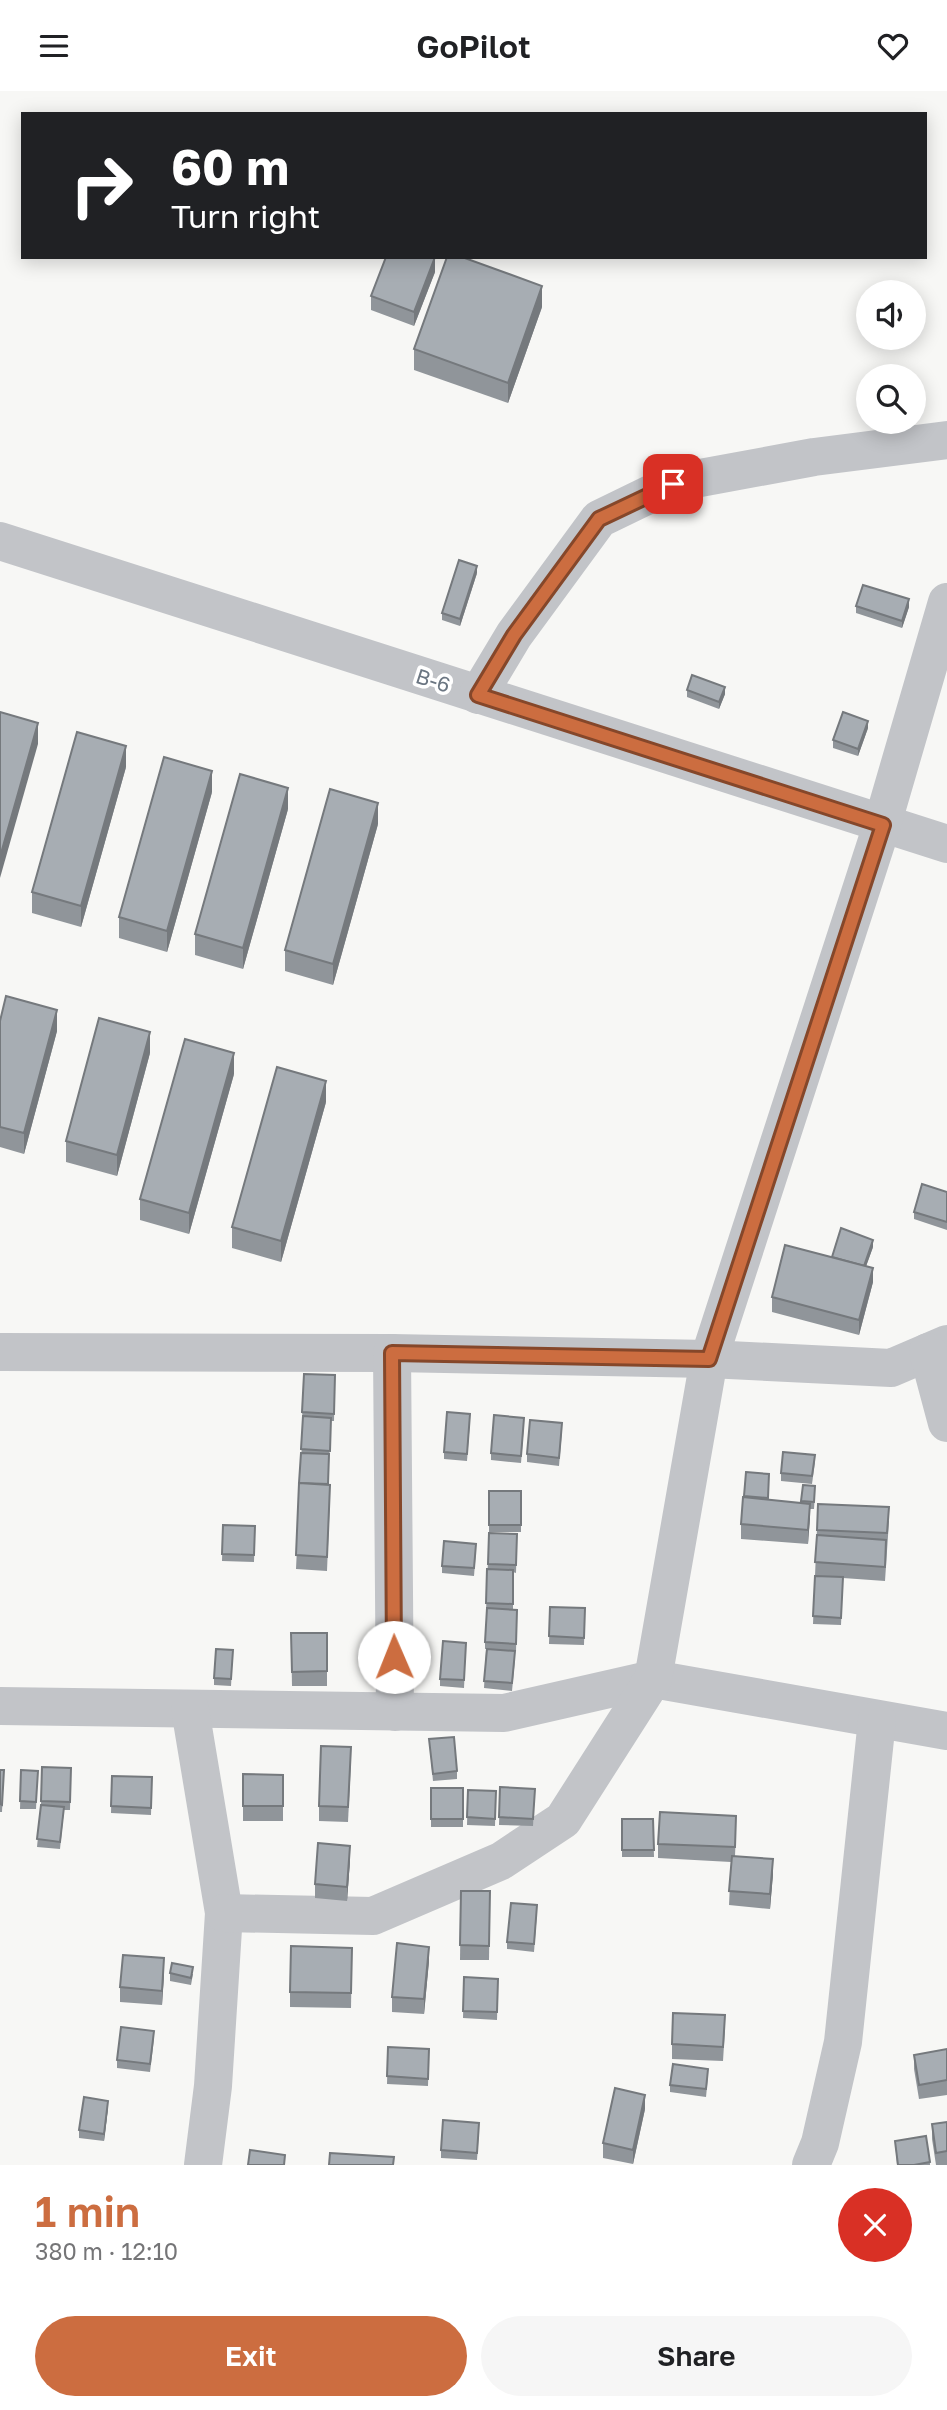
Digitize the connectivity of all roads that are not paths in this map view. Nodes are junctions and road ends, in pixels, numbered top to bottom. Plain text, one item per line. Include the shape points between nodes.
1 (947, 440) edge
2 (0, 541) edge
3 (947, 602) edge
4 (478, 695) junction
5 (883, 825) junction
6 (947, 844) edge
7 (937, 1348) edge
8 (0, 1352) edge
9 (392, 1353) junction
10 (709, 1359) junction
11 (947, 1423) edge
12 (653, 1679) junction
13 (0, 1706) edge
14 (190, 1709) junction
15 (395, 1712) junction
16 (877, 1720) junction
17 (947, 1731) edge
18 (224, 1913) junction
19 (203, 2165) edge
20 (811, 2165) edge

1 - 4 street via 814,457 673,484 599,519 514,635
2 - 4 street, B-6
3 - 5 street
4 - 5 street, B-6
5 - 6 street, B-6
5 - 10 street
7 - 10 street via 891,1368
7 - 11 street
8 - 9 street
9 - 10 street
9 - 15 street
10 - 12 street
12 - 15 street via 504,1713
12 - 16 street
12 - 18 street via 564,1820 502,1861 373,1916
13 - 14 street
14 - 15 street
14 - 18 street
16 - 17 street
16 - 20 street via 843,2042
18 - 19 street via 214,2086

